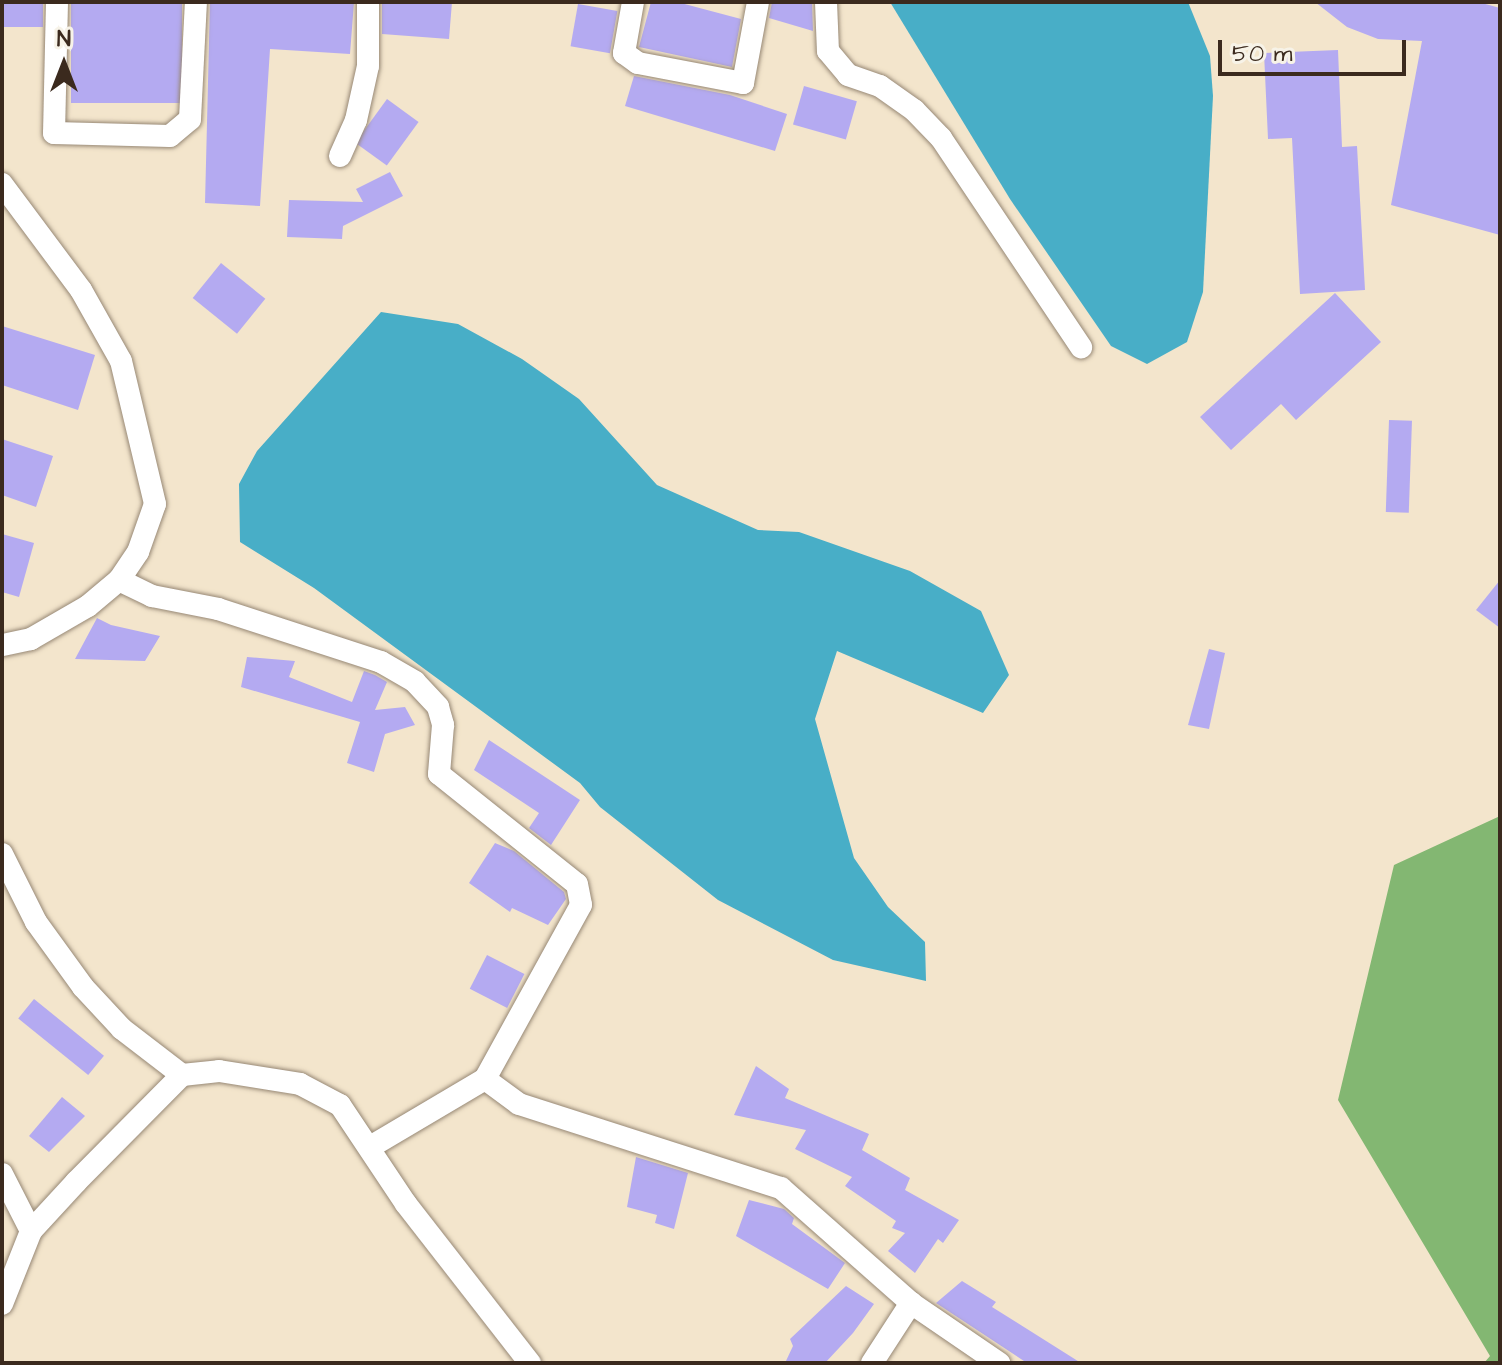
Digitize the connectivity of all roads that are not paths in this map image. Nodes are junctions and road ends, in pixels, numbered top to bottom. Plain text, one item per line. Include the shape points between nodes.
1 (57, 2) edge
2 (196, 2) edge
3 (368, 2) edge
4 (633, 2) edge
5 (758, 2) edge
6 (826, 2) edge
7 (340, 156) dead end
8 (2, 184) edge
9 (1081, 347) dead end
10 (119, 580) junction
11 (2, 645) edge
12 (2, 854) edge
13 (182, 1075) junction
14 (485, 1079) junction
15 (370, 1147) junction
16 (2, 1174) edge
17 (31, 1231) junction
18 (911, 1303) junction
19 (2, 1304) edge
20 (530, 1363) edge
21 (872, 1363) edge
22 (999, 1363) edge

1 - 2 street via 54,133 170,136 190,119
3 - 7 street via 368,66 356,120
4 - 5 street via 624,53 638,63 743,83
6 - 9 street via 828,51 848,75 880,86 941,138
8 - 10 street via 81,290 121,361 155,504 138,552
10 - 11 street via 88,606 31,639
10 - 14 street via 152,596 218,609 357,653 415,682 438,707 443,725 439,774 577,884 581,905
12 - 13 street via 36,922 83,987 122,1029
13 - 15 street via 219,1071 300,1084 340,1105
13 - 17 street
14 - 15 street
14 - 18 street via 519,1104 781,1188
15 - 20 street via 406,1204
16 - 17 street
17 - 19 street
18 - 21 street
18 - 22 street

